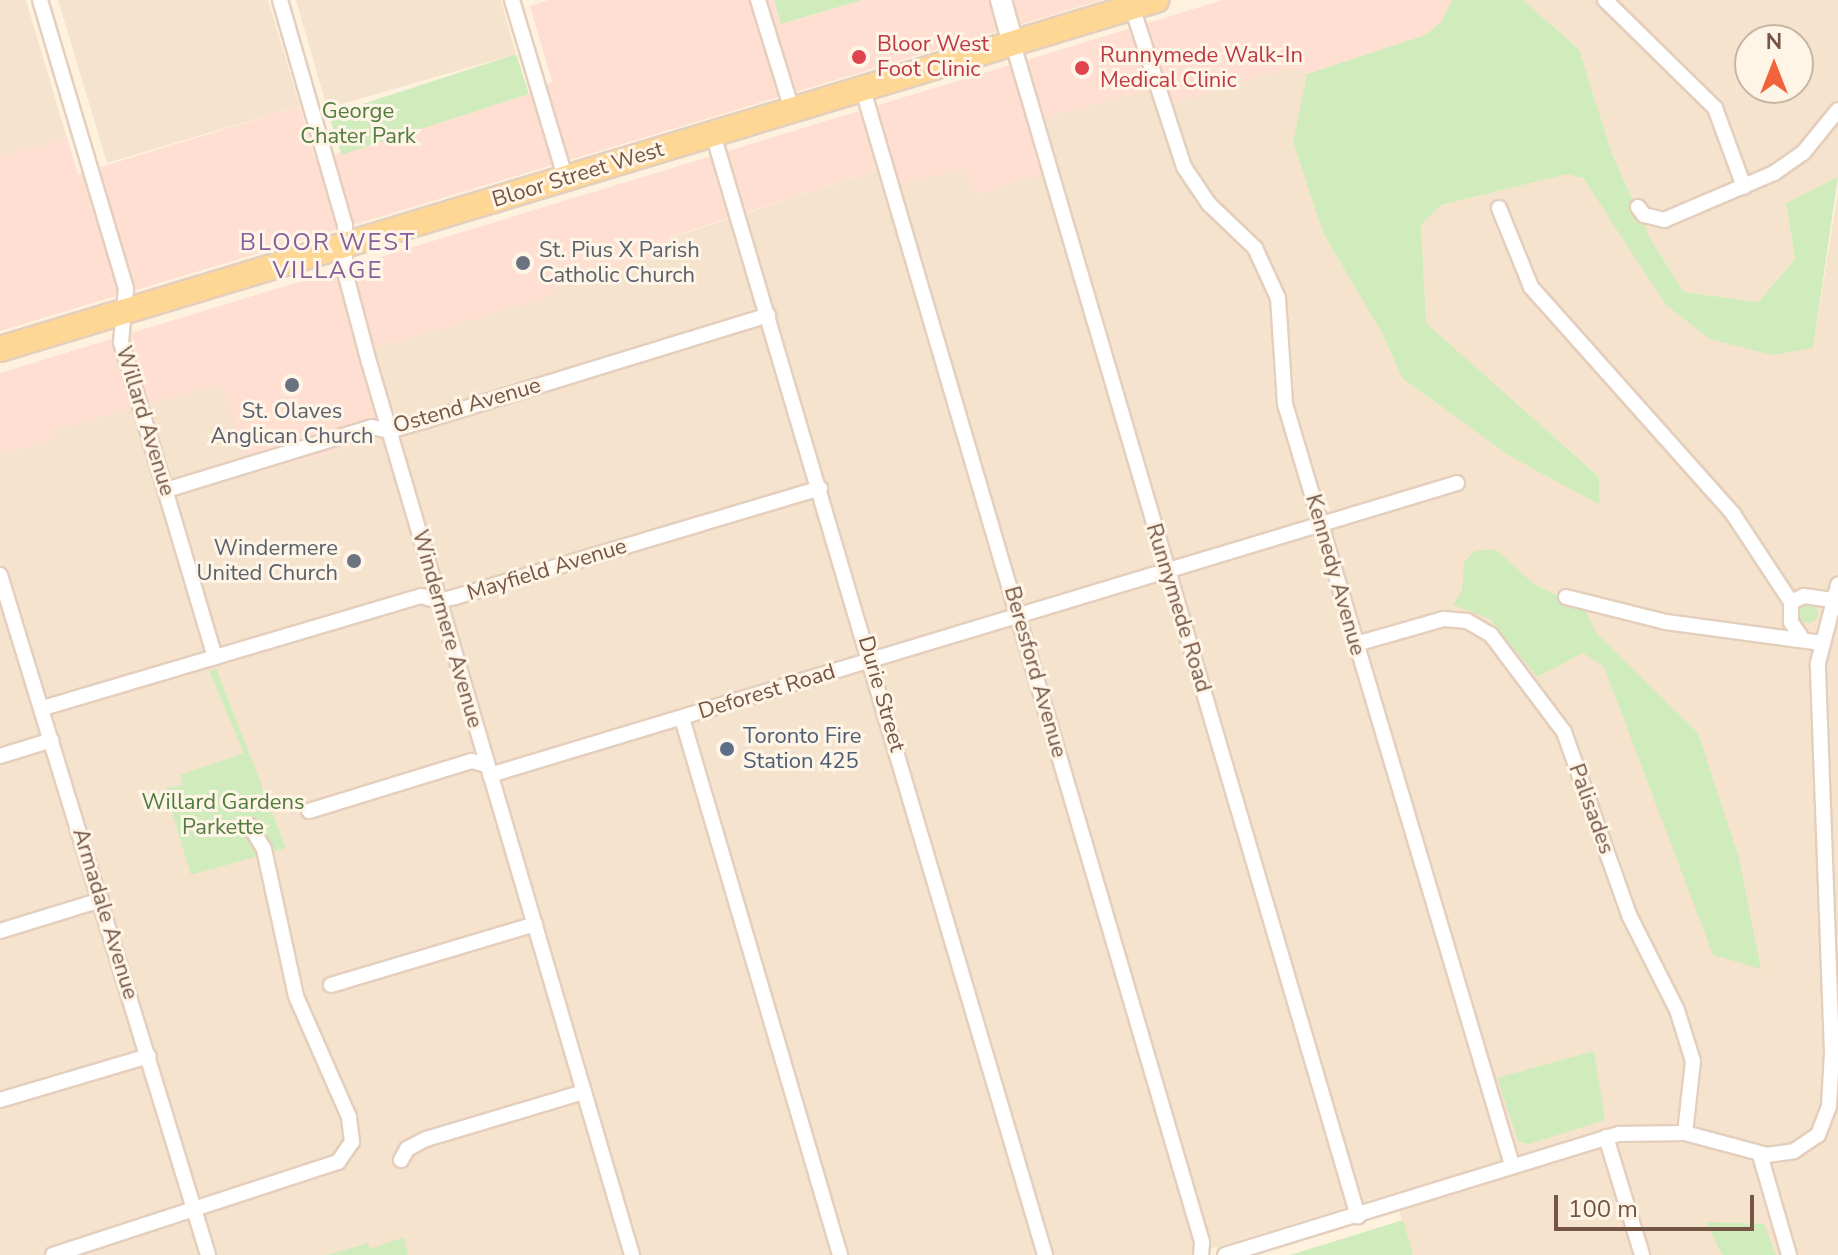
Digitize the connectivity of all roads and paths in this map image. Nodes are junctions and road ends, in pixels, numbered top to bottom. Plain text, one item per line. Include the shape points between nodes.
1 (40, 0) edge
2 (280, 0) edge
3 (512, 0) edge
4 (758, 0) edge
5 (1001, 0) edge
6 (1156, 0) edge
7 (1605, 0) edge
8 (1132, 7) junction
9 (1013, 44) junction
10 (863, 90) junction
11 (792, 110) junction
12 (1838, 110) edge
13 (713, 134) junction
14 (565, 177) junction
15 (1744, 187) junction
16 (1638, 207) dead end
17 (1499, 208) dead end
18 (345, 247) junction
19 (125, 311) junction
20 (768, 315) junction
21 (0, 349) edge
22 (389, 431) junction
23 (1457, 483) dead end
24 (820, 488) junction
25 (166, 490) junction
26 (1320, 524) junction
27 (1167, 571) junction
28 (0, 575) edge
29 (1838, 585) edge
30 (1566, 597) dead end
31 (1833, 600) junction
32 (438, 601) junction
33 (1791, 602) junction
34 (1019, 617) junction
35 (1803, 640) junction
36 (1822, 643) junction
37 (1356, 644) junction
38 (215, 657) junction
39 (872, 661) junction
40 (43, 708) junction
41 (682, 718) junction
42 (52, 740) junction
43 (0, 756) edge
44 (488, 770) junction
45 (309, 811) dead end
46 (250, 826) dead end
47 (101, 900) junction
48 (535, 924) junction
49 (0, 931) edge
50 (331, 985) dead end
51 (149, 1056) junction
52 (584, 1092) junction
53 (0, 1100) edge
54 (1685, 1133) junction
55 (1606, 1137) junction
56 (1760, 1155) junction
57 (401, 1160) dead end
58 (1512, 1165) junction
59 (194, 1212) junction
60 (1358, 1216) junction
61 (53, 1255) edge
62 (208, 1255) edge
63 (632, 1255) edge
64 (840, 1255) edge
65 (1045, 1255) edge
66 (1201, 1255) edge
67 (1225, 1255) edge
68 (1642, 1255) edge
69 (1789, 1255) edge

1 - 19 street, Willard Avenue via 126,289
2 - 18 street, Windermere Avenue via 345,225
3 - 14 street
4 - 11 street
5 - 9 street, Runnymede Road
6 - 8 main road, Bloor Street West
7 - 15 street via 1715,108
8 - 9 main road, Bloor Street West
8 - 26 street, Kennedy Avenue via 1184,167 1209,204 1255,248 1278,298 1285,404
9 - 10 main road, Bloor Street West
9 - 27 street, Runnymede Road
10 - 11 main road, Bloor Street West
10 - 34 street, Beresford Avenue
11 - 13 main road, Bloor Street West
12 - 15 street via 1788,166
13 - 14 main road, Bloor Street West
13 - 20 street, Durie Street
14 - 18 main road, Bloor Street West
15 - 16 street via 1664,220 1644,215
17 - 33 street via 1531,287 1733,514
18 - 19 main road, Bloor Street West
18 - 22 street, Windermere Avenue via 345,272
19 - 21 main road, Bloor Street West
19 - 25 street, Willard Avenue via 120,337
20 - 22 street, Ostend Avenue
20 - 24 street, Durie Street
22 - 25 street, Ostend Avenue via 372,427
22 - 32 street, Windermere Avenue
23 - 26 street, Deforest Road
24 - 32 street, Mayfield Avenue
24 - 39 street, Durie Street
25 - 38 street, Willard Avenue
26 - 27 street, Deforest Road
26 - 37 street, Kennedy Avenue
27 - 34 street, Deforest Road
27 - 60 street, Runnymede Road
28 - 40 street, Armadale Avenue
29 - 31 street
30 - 35 street via 1666,622
31 - 33 street via 1804,596
31 - 36 street
32 - 38 street, Mayfield Avenue via 421,596
32 - 44 street, Windermere Avenue
33 - 35 street via 1791,622
34 - 39 street, Deforest Road
34 - 66 street, Beresford Avenue via 1202,1242
35 - 36 street
36 - 56 street via 1818,722 1828,856 1832,1084 1827,1115 1812,1141 1794,1151
37 - 54 street, Palisades via 1444,619 1467,621 1491,635 1564,732 1629,915 1677,1010 1693,1061
37 - 58 street, Kennedy Avenue
38 - 40 street, Mayfield Avenue
39 - 41 street, Deforest Road
39 - 65 street, Durie Street
40 - 42 street, Armadale Avenue
41 - 44 street, Deforest Road
41 - 64 street
42 - 43 street
42 - 47 street, Armadale Avenue
44 - 45 street, Deforest Road via 472,761
44 - 48 street, Windermere Avenue
46 - 59 street via 264,849 296,996 349,1117 352,1142 338,1162
47 - 49 street
47 - 51 street, Armadale Avenue
48 - 50 street
48 - 52 street, Windermere Avenue
51 - 53 street
51 - 59 street, Armadale Avenue
52 - 57 street via 426,1139 407,1149
52 - 63 street, Windermere Avenue
54 - 55 street via 1643,1130
54 - 56 street
55 - 58 street
55 - 68 street
56 - 69 street
58 - 60 street
59 - 61 street
59 - 62 street, Armadale Avenue
60 - 67 street

